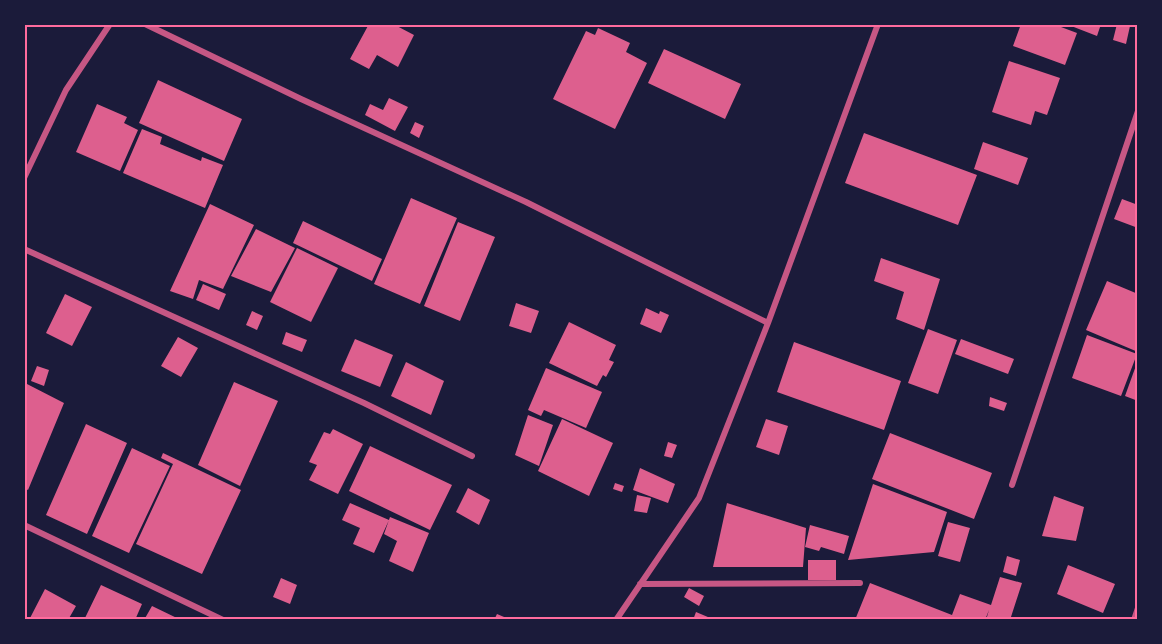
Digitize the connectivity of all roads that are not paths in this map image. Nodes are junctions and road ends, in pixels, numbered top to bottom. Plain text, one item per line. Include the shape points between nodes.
1 (110, 24) edge
2 (145, 24) edge
3 (878, 24) edge
4 (1138, 111) edge
5 (24, 178) edge
6 (24, 249) edge
7 (768, 323) junction
8 (472, 456) dead end
9 (1012, 485) dead end
10 (24, 525) edge
11 (860, 583) dead end
12 (640, 584) junction
13 (1138, 608) edge
14 (223, 620) edge
15 (616, 620) edge
16 (1134, 620) edge

1 - 5 street via 66,90
2 - 7 street via 526,202
3 - 7 street
4 - 9 street
6 - 8 street
7 - 12 street via 699,498
10 - 14 street
11 - 12 street
12 - 15 street
13 - 16 street

